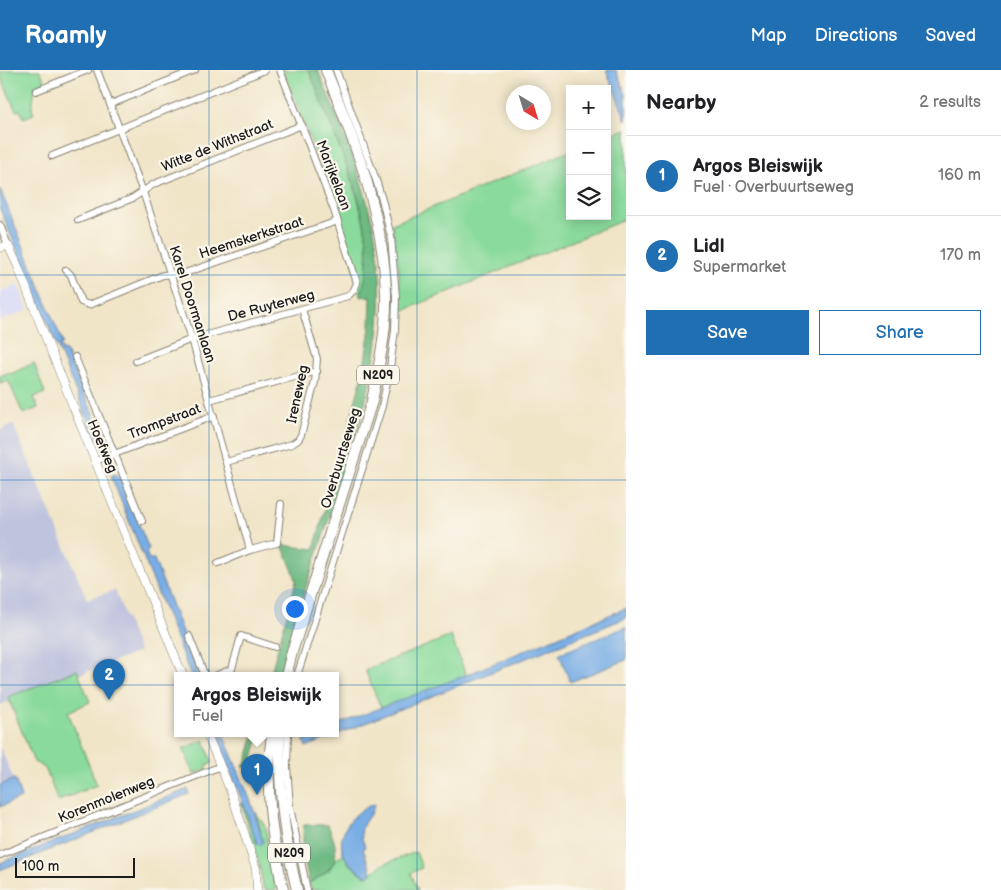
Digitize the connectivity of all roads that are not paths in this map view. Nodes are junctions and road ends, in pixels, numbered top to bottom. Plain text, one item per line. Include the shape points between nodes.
1 (88, 70) edge
2 (97, 70) edge
3 (195, 70) edge
4 (265, 70) edge
5 (280, 70) edge
6 (326, 70) edge
7 (336, 70) edge
8 (36, 91) dead end
9 (111, 104) junction
10 (302, 125) junction
11 (120, 128) junction
12 (52, 156) dead end
13 (143, 192) junction
14 (78, 220) dead end
15 (338, 221) junction
16 (0, 225) edge
17 (4, 246) edge
18 (66, 270) dead end
19 (171, 274) junction
20 (354, 290) joint
21 (302, 309) junction
22 (192, 339) junction
23 (75, 357) dead end
24 (136, 361) dead end
25 (317, 370) junction
26 (209, 400) junction
27 (214, 416) junction
28 (115, 454) junction
29 (96, 461) junction
30 (226, 462) junction
31 (281, 504) dead end
32 (142, 521) dead end
33 (250, 550) junction
34 (218, 563) dead end
35 (189, 636) dead end
36 (275, 647) dead end
37 (181, 672) edge
38 (203, 672) edge
39 (225, 672) edge
40 (287, 672) edge
41 (298, 672) edge
42 (208, 737) edge
43 (272, 737) edge
44 (280, 737) edge
45 (288, 737) edge
46 (221, 766) junction
47 (0, 856) edge
48 (257, 890) edge
49 (283, 890) edge
50 (297, 890) edge
51 (307, 890) edge

1 - 8 street
2 - 9 street, Karel Doormanlaan
3 - 9 street
4 - 11 street
5 - 10 street, Marijkelaan
6 - 40 main road, Overbuurtseweg / N209 via 354,138 374,206 384,269 385,325 372,400
7 - 41 street, Overbuurtseweg via 388,220 396,297 395,330 382,406
9 - 11 street, Karel Doormanlaan
10 - 13 street, Witte de Withstraat via 154,184
10 - 15 street, Marijkelaan
11 - 12 street
11 - 13 street, Karel Doormanlaan
13 - 14 street, Witte de Withstraat
13 - 19 street, Karel Doormanlaan
15 - 19 street, Heemskerkstraat via 182,274
15 - 20 street, Marijkelaan via 357,283
16 - 17 street, Hoefweg
17 - 29 street, Hoefweg via 39,318
18 - 19 street, Heemskerkstraat via 81,302 89,305
19 - 22 street, Karel Doormanlaan
20 - 21 street, De Ruyterweg via 348,296
21 - 22 street, De Ruyterweg
21 - 25 street, Ireneweg via 317,359
22 - 24 street, De Ruyterweg
22 - 26 street, Karel Doormanlaan
23 - 28 street, Hoefweg
25 - 26 street
25 - 30 street, Ireneweg via 298,440
26 - 27 street, Karel Doormanlaan
27 - 28 street, Trompstraat
27 - 30 street, Karel Doormanlaan
28 - 29 street, Trompstraat
28 - 32 street, Hoefweg
29 - 37 street, Hoefweg
30 - 33 street, Karel Doormanlaan
31 - 33 street via 277,542
33 - 34 street
35 - 38 street
36 - 39 street via 241,636 232,669
42 - 46 street
43 - 49 main road, N209 via 268,800
44 - 50 main road, N209 via 282,816
45 - 51 street via 290,807
46 - 47 street, Korenmolenweg
46 - 48 street via 256,868

